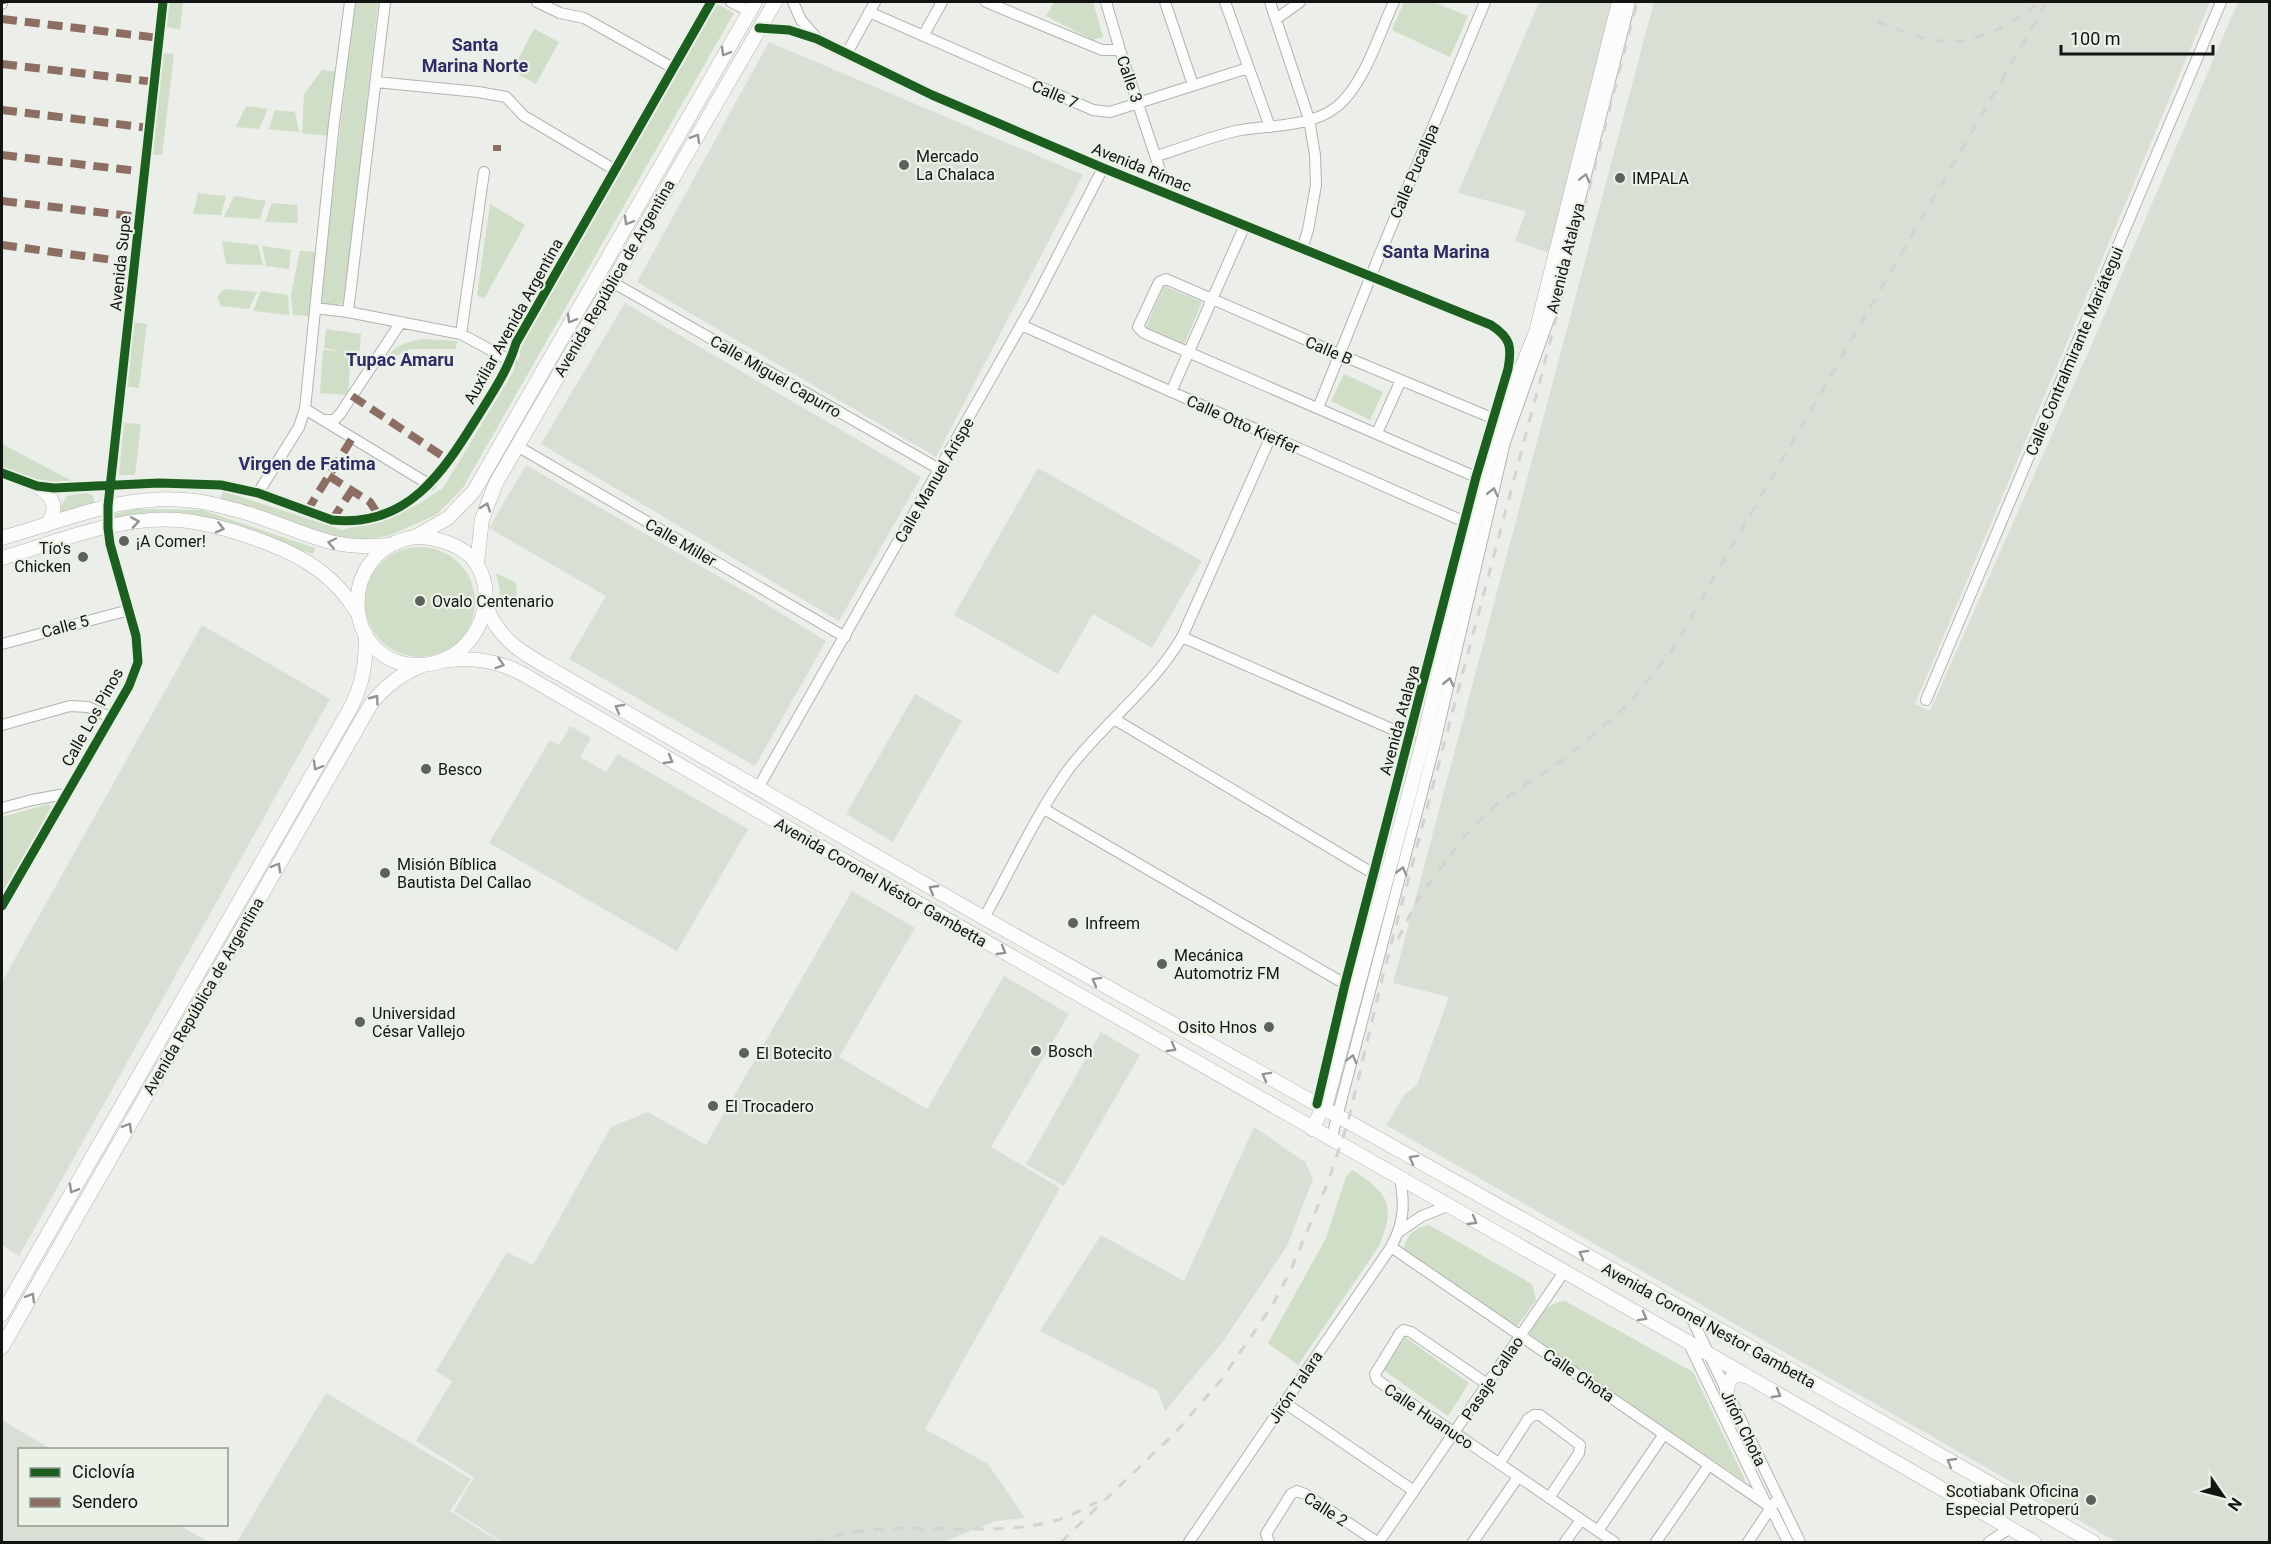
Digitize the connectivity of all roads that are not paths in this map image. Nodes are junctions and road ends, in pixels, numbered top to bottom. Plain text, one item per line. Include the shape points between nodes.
1 (164, 2) edge
2 (350, 2) edge
3 (385, 2) edge
4 (537, 2) edge
5 (711, 2) edge
6 (731, 2) edge
7 (775, 2) edge
8 (875, 2) edge
9 (942, 2) edge
10 (986, 2) edge
11 (1106, 2) edge
12 (1165, 2) edge
13 (1225, 2) edge
14 (1270, 2) edge
15 (1300, 2) edge
16 (1394, 2) edge
17 (1485, 2) edge
18 (1619, 2) edge
19 (1630, 2) edge
20 (2221, 2) edge
21 (796, 4) edge
22 (752, 7) edge
23 (869, 12) junction
24 (1276, 19) junction
25 (759, 28) junction
26 (923, 36) junction
27 (817, 39) junction
28 (1120, 50) junction
29 (847, 53) junction
30 (673, 68) junction
31 (1248, 68) junction
32 (375, 82) junction
33 (1193, 85) junction
34 (1138, 103) junction
35 (1309, 119) junction
36 (1270, 128) junction
37 (1157, 156) junction
38 (1103, 168) junction
39 (615, 170) junction
40 (484, 172) dead end
41 (1168, 194) junction
42 (1245, 225) junction
43 (1302, 249) junction
44 (1371, 278) junction
45 (612, 282) junction
46 (1212, 298) junction
47 (315, 308) junction
48 (348, 312) junction
49 (401, 322) junction
50 (1021, 325) junction
51 (461, 334) junction
52 (1509, 343) joint
53 (1188, 353) junction
54 (1341, 356) junction
55 (511, 361) junction
56 (1401, 380) junction
57 (1171, 392) junction
58 (1318, 408) junction
59 (305, 409) junction
60 (1492, 418) junction
61 (326, 420) junction
62 (1377, 434) junction
63 (1271, 436) junction
64 (517, 446) junction
65 (939, 469) junction
66 (2, 473) edge
67 (1476, 477) junction
68 (430, 485) junction
69 (37, 486) junction
70 (111, 486) junction
71 (258, 493) junction
72 (108, 506) junction
73 (1465, 522) junction
74 (46, 525) junction
75 (108, 528) junction
76 (5, 537) edge
77 (415, 537) junction
78 (390, 545) junction
79 (7, 556) edge
80 (477, 564) junction
81 (484, 601) junction
82 (129, 610) junction
83 (357, 613) junction
84 (366, 635) junction
85 (845, 637) junction
86 (1182, 637) junction
87 (2, 644) edge
88 (442, 661) junction
89 (423, 665) junction
90 (1926, 700) dead end
91 (110, 717) junction
92 (1114, 719) junction
93 (2, 725) edge
94 (337, 732) junction
95 (1410, 737) junction
96 (350, 739) junction
97 (758, 788) junction
98 (65, 795) junction
99 (295, 804) junction
100 (2, 808) edge
101 (1044, 809) junction
102 (308, 812) junction
103 (1374, 874) junction
104 (243, 895) junction
105 (256, 902) junction
106 (2, 906) edge
107 (984, 918) junction
108 (1345, 984) junction
109 (1320, 1106) junction
110 (1337, 1116) junction
111 (1312, 1129) junction
112 (1331, 1140) junction
113 (1400, 1179) junction
114 (1448, 1206) junction
115 (1400, 1231) junction
116 (1391, 1247) junction
117 (1564, 1272) junction
118 (1689, 1313) junction
119 (2, 1314) edge
120 (1521, 1336) junction
121 (1688, 1342) junction
122 (2, 1347) edge
123 (1709, 1354) junction
124 (1745, 1376) junction
125 (1487, 1384) junction
126 (1727, 1392) junction
127 (1285, 1403) junction
128 (1454, 1433) junction
129 (1664, 1434) junction
130 (1499, 1464) junction
131 (1709, 1465) junction
132 (1518, 1477) junction
133 (1414, 1491) junction
134 (1549, 1498) junction
135 (1778, 1498) junction
136 (1769, 1506) junction
137 (1581, 1520) junction
138 (2010, 1528) junction
139 (1598, 1531) junction
140 (1189, 1542) edge
141 (1269, 1542) edge
142 (1378, 1542) edge
143 (1473, 1542) edge
144 (1565, 1542) edge
145 (1614, 1542) edge
146 (1656, 1542) edge
147 (1748, 1542) edge
148 (1788, 1542) edge
149 (1800, 1542) edge
150 (1989, 1542) edge
151 (2034, 1542) edge
152 (2093, 1542) edge

1 - 70 street, Avenida Supe
2 - 47 street
3 - 32 street
4 - 30 street via 560,13 584,18
5 - 30 street, Auxiliar Avenida Argentina
6 - 22 street
7 - 25 main road, Avenida República de Argentina
8 - 23 street
9 - 26 street
10 - 28 street via 1102,50
11 - 28 street, Calle 3
12 - 33 street
13 - 31 street
14 - 24 street
15 - 24 street
16 - 35 street via 1360,80 1334,109
17 - 44 street, Calle Pucallpa
18 - 109 main road, Avenida Atalaya via 1536,332 1489,459 1423,742
110 -> 19 street, Avenida Atalaya via 1434,747 1502,453 1551,312
20 - 90 street, Calle Contralmirante Mariátegui
21 - 27 street, Avenida Rímac via 808,30
22 -> 77 main road, Avenida República de Argentina via 474,491 448,518
23 - 26 street, Calle 7
23 - 29 street
24 - 35 street
25 - 27 street, Avenida Rímac via 789,30
45 -> 25 main road, Avenida República de Argentina
26 - 34 street, Calle 7 via 1094,110 1110,112
27 - 29 street, Avenida Rímac
28 - 34 street, Calle 3
29 - 38 street, Avenida Rímac via 932,95
30 - 39 street, Auxiliar Avenida Argentina
31 - 33 street, Calle 7
31 - 36 street
32 - 39 street via 506,98 524,116
32 - 48 street
33 - 34 street, Calle 7
34 - 37 street, Calle 3
35 - 36 street
35 - 43 street via 1316,184
36 - 37 street via 1219,135
37 - 41 street, Calle 3
38 - 41 street, Avenida Rímac
38 - 50 street, Calle Manuel Arispe
39 - 55 street, Auxiliar Avenida Argentina via 516,343
40 - 51 street
41 - 42 street, Avenida Rímac
42 - 43 street, Avenida Rímac
42 - 46 street
43 - 44 street, Avenida Rímac
44 - 52 street, Avenida Rímac via 1491,325
44 - 54 street, Calle Pucallpa
45 - 64 main road, Avenida República de Argentina
45 - 65 street, Calle Miguel Capurro
46 - 53 street
46 - 53 street, Calle B via 1166,279 1159,282 1138,327
46 - 54 street, Calle B
47 - 48 street
47 - 59 street
48 - 49 street
49 - 51 street
49 - 61 street via 340,414 334,420
50 - 57 street, Calle Otto Kieffer
50 - 65 street, Calle Manuel Arispe
51 - 55 street
52 - 60 street, Avenida Atalaya via 1508,369
53 - 57 street
53 - 58 street
54 - 56 street, Calle B
54 - 58 street, Calle Pucallpa
55 - 68 street, Auxiliar Avenida Argentina via 450,460
56 - 60 street, Calle B
56 - 62 street
57 - 63 street, Calle Otto Kieffer
58 - 62 street
59 - 61 street
59 - 71 street via 299,427
60 - 67 street, Avenida Atalaya
61 - 68 street
62 - 67 street
63 - 73 street, Calle Otto Kieffer
63 - 86 street
80 -> 64 main road, Avenida República de Argentina via 487,503
64 - 85 street, Calle Miller
65 - 85 street, Calle Manuel Arispe
66 - 69 street, Auxiliar Avenida Argentina
67 - 73 street, Avenida Atalaya
68 - 71 street, Auxiliar Avenida Argentina via 405,505 379,516 345,522
69 - 70 street, Auxiliar Avenida Argentina
69 - 74 main road via 49,494 54,507
70 - 71 street, Auxiliar Avenida Argentina via 190,483
70 - 72 street, Avenida Supe
72 - 74 main road
72 - 75 street, Avenida Supe
78 -> 72 main road via 323,542 256,516 190,501 137,500
73 - 95 street, Avenida Atalaya
74 - 76 main road
75 - 79 main road
75 - 82 street, Calle Los Pinos
75 -> 83 main road via 142,521 178,520 244,534 299,557 325,573
76 - 79 main road
77 - 78 main road
77 - 80 main road via 443,541
78 - 83 main road via 364,571
80 - 81 main road
81 - 88 main road via 475,634 461,650
97 -> 81 main road, Avenida Coronel Néstor Gambetta via 516,649 495,625
82 - 87 street, Calle 5
82 - 91 street, Calle Los Pinos via 138,662
83 - 84 main road
84 - 89 main road via 387,656
84 - 94 main road, Avenida República de Argentina via 361,686
85 - 97 street, Calle Manuel Arispe
86 - 92 street via 1169,659
86 - 95 street
88 - 89 main road
88 -> 111 main road, Avenida Coronel Néstor Gambetta via 475,659 516,670
96 -> 89 main road, Avenida República de Argentina via 381,691 404,673
91 - 93 street via 88,707 70,706
91 - 98 street, Calle Los Pinos
92 - 101 street via 1068,771
92 - 103 street
94 - 96 main road
94 -> 99 main road, Avenida República de Argentina
95 - 103 street, Avenida Atalaya
96 - 102 main road, Avenida República de Argentina
107 -> 97 main road, Avenida Coronel Néstor Gambetta
98 - 100 street
98 - 106 street, Calle Los Pinos
99 - 102 main road
99 - 104 main road, Avenida República de Argentina
101 - 107 street
101 - 108 street
105 -> 102 main road, Avenida República de Argentina
103 - 108 street, Avenida Atalaya
104 - 105 main road
104 -> 119 main road, Avenida República de Argentina
122 -> 105 main road, Avenida República de Argentina
109 -> 107 main road, Avenida Coronel Néstor Gambetta
108 - 109 street, Avenida Atalaya
109 - 110 main road, Avenida Coronel Nestor Gambetta
109 - 111 main road, Avenida Atalaya
110 - 112 street, Avenida Atalaya
118 -> 110 main road, Avenida Coronel Nestor Gambetta
111 - 112 main road, Avenida Coronel Nestor Gambetta
112 - 113 main road, Avenida Coronel Nestor Gambetta
113 - 114 main road, Avenida Coronel Nestor Gambetta
113 - 115 street, Jirón Talara via 1404,1206
114 - 115 street, Jirón Talara via 1422,1216
114 -> 117 main road, Avenida Coronel Nestor Gambetta
115 - 116 street, Jirón Talara
116 - 120 street, Calle Chota
116 - 127 street, Jirón Talara
117 - 120 street, Pasaje Callao
117 -> 121 main road, Avenida Coronel Nestor Gambetta
118 - 123 street, Jirón Chota
152 -> 118 main road, Avenida Coronel Nestor Gambetta
120 - 125 street, Pasaje Callao
120 - 129 street, Calle Chota
121 - 123 main road, Avenida Coronel Nestor Gambetta
121 - 136 street, Jirón Chota
123 - 124 main road, Avenida Coronel Nestor Gambetta
123 - 126 street, Jirón Chota
124 - 126 main road via 1731,1378
124 -> 138 main road, Avenida Coronel Nestor Gambetta
125 - 128 street, Pasaje Callao
125 - 128 street, Calle Huanuco via 1411,1332 1400,1333 1376,1369 1377,1380
126 - 135 street, Jirón Chota
127 - 133 street
127 - 140 street, Jirón Talara
128 - 130 street, Calle Huanuco
128 - 133 street, Pasaje Callao
129 - 131 street, Calle Chota
129 - 139 street
130 - 132 street, Calle Huanuco
130 - 134 street via 1528,1419 1540,1415 1580,1445 1579,1453
131 - 136 street, Calle Chota
131 - 146 street
132 - 134 street, Calle Huanuco
132 - 143 street
133 - 142 street, Pasaje Callao
134 - 137 street, Calle Huanuco
135 - 136 street
135 - 149 street, Jirón Chota
136 - 147 street
136 - 148 street, Jirón Chota
137 - 139 street, Calle Huanuco
137 - 144 street
138 - 150 street
138 - 151 main road, Avenida Coronel Nestor Gambetta
139 - 145 street, Calle Huanuco
141 - 142 street, Calle 2 via 1266,1534 1291,1494 1297,1491

